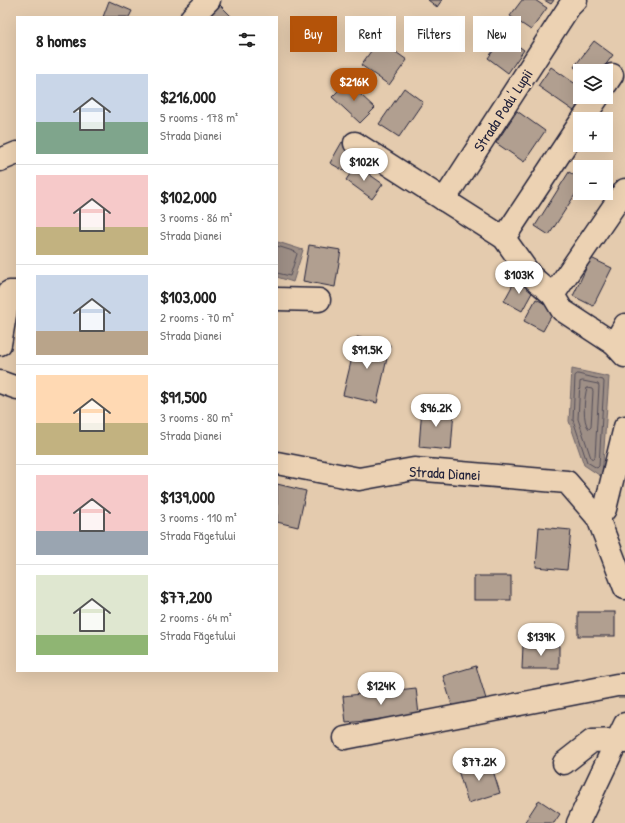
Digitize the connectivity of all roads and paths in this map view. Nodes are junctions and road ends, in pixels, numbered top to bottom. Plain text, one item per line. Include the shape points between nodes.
1 (209, 0) edge
2 (576, 0) edge
3 (193, 16) edge
4 (573, 134) edge
5 (355, 142) dead end
6 (16, 153) edge
7 (0, 160) edge
8 (625, 190) edge
9 (444, 200) junction
10 (504, 238) junction
11 (16, 292) edge
12 (553, 295) junction
13 (278, 299) edge
14 (319, 300) dead end
15 (625, 325) edge
16 (0, 344) edge
17 (619, 350) edge
18 (0, 382) edge
19 (16, 388) edge
20 (625, 427) edge
21 (278, 463) edge
22 (598, 518) junction
23 (625, 588) edge
24 (625, 685) edge
25 (623, 735) edge
26 (345, 738) dead end
27 (564, 763) dead end
28 (578, 823) edge

1 - 3 street
2 - 9 street, Strada Podu' Lupii
4 - 10 street
5 - 9 street
6 - 7 street
8 - 12 street
9 - 10 street
10 - 12 street via 531,276
11 - 16 street via 8,292
12 - 17 street via 562,310
13 - 14 street
15 - 17 street
18 - 19 street
20 - 22 street via 605,509
21 - 22 street, Strada Dianei via 359,479 414,469 567,482
22 - 23 street, Strada Dianei
24 - 26 street
25 - 27 street via 592,741
25 - 28 street

